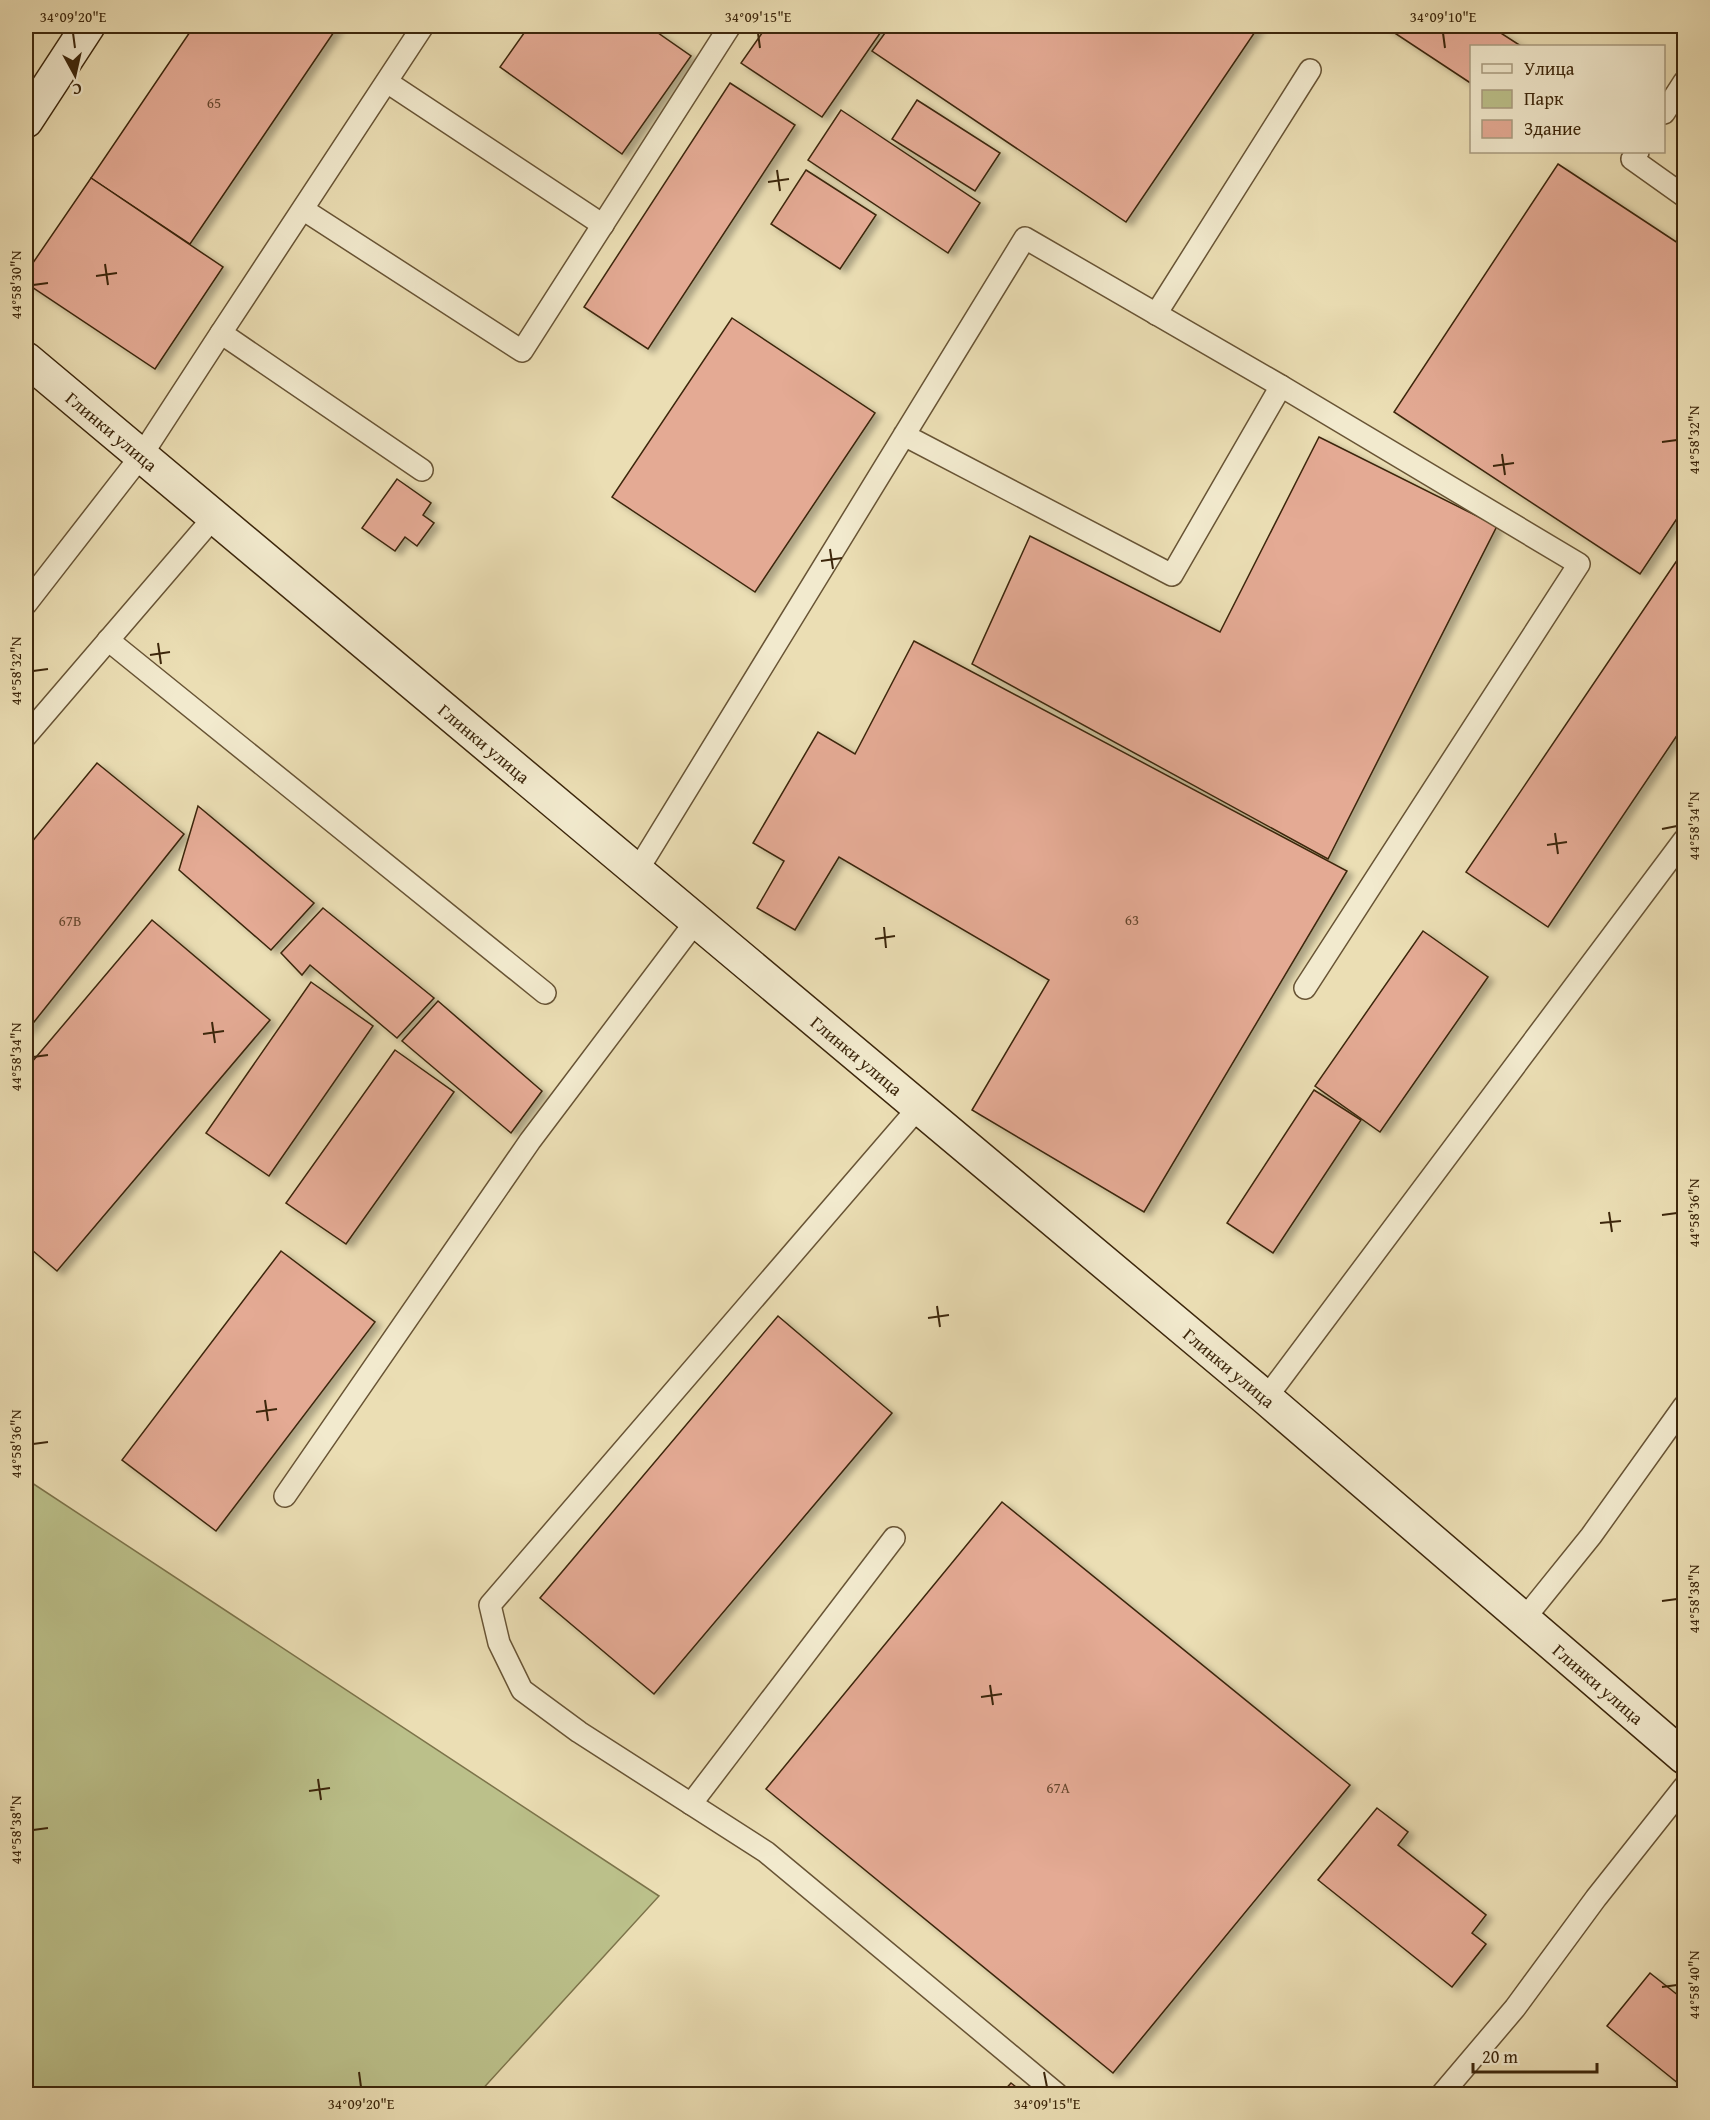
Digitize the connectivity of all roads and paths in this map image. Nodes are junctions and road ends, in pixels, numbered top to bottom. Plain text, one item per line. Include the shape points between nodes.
1 (88, 26) edge
2 (423, 26) edge
3 (726, 27) edge
4 (1310, 70) dead end
5 (387, 82) junction
6 (1684, 82) edge
7 (1665, 111) edge
8 (26, 121) edge
9 (1637, 153) edge
10 (1684, 196) edge
11 (303, 210) junction
12 (603, 225) junction
13 (1156, 314) junction
14 (221, 333) junction
15 (26, 359) edge
16 (1281, 386) junction
17 (904, 435) junction
18 (141, 456) junction
19 (422, 470) dead end
20 (214, 517) junction
21 (28, 596) edge
22 (108, 640) junction
23 (26, 736) edge
24 (1684, 840) edge
25 (637, 871) junction
26 (696, 921) junction
27 (1305, 988) dead end
28 (545, 993) dead end
29 (919, 1107) junction
30 (1266, 1398) junction
31 (1684, 1406) edge
32 (285, 1496) dead end
33 (894, 1538) dead end
34 (1524, 1619) junction
35 (1684, 1757) edge
36 (1684, 1787) edge
37 (692, 1804) junction
38 (1058, 2094) edge
39 (1442, 2094) edge

1 - 8 main road
2 - 5 lane
3 - 12 lane
4 - 13 lane
5 - 11 lane
5 - 12 lane
6 - 7 lane
9 - 10 lane via 1632,159
11 - 12 lane via 522,351
11 - 14 lane
13 - 16 lane
13 - 17 lane via 1025,237
14 - 18 lane
14 - 19 lane
15 - 18 main road, Глинки улица
16 - 17 lane via 1172,576
16 - 27 lane via 1579,564
17 - 25 lane
18 - 20 main road, Глинки улица
18 - 21 lane
20 - 22 lane
20 - 25 main road, Глинки улица
22 - 23 lane
22 - 28 lane
24 - 30 lane
25 - 26 main road, Глинки улица
26 - 29 main road, Глинки улица
26 - 32 lane via 530,1141
29 - 30 main road, Глинки улица
29 - 37 lane via 490,1605 499,1643 522,1690 579,1732
30 - 34 main road, Глинки улица
31 - 34 lane via 1591,1536
33 - 37 lane
34 - 35 main road, Глинки улица
36 - 39 lane via 1515,2008
37 - 38 lane via 766,1852

